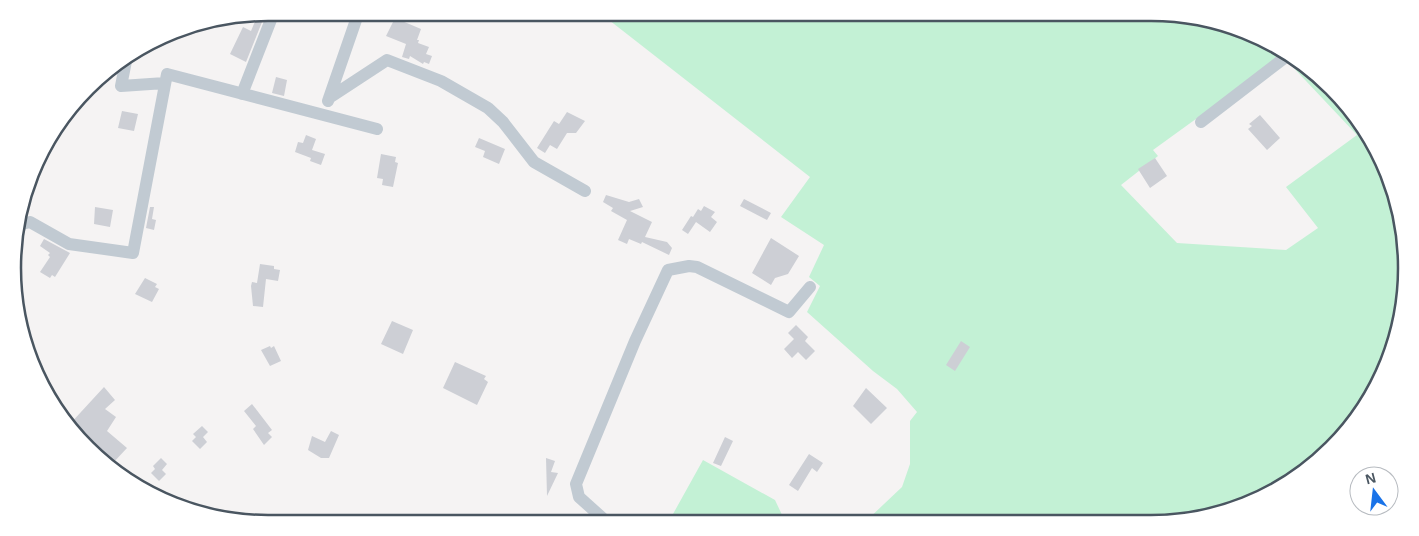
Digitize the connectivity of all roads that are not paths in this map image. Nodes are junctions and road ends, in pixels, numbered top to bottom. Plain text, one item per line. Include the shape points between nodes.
1 (270, 21) edge
2 (356, 21) edge
3 (1282, 59) edge
4 (125, 67) edge
5 (165, 83) junction
6 (242, 94) junction
7 (329, 98) junction
8 (323, 115) junction
9 (1201, 122) dead end
10 (377, 129) dead end
11 (585, 191) dead end
12 (25, 223) edge
13 (810, 287) dead end
14 (599, 515) edge

1 - 6 street
2 - 7 street
3 - 9 street
4 - 5 street via 121,86
5 - 6 street via 167,74
5 - 12 street via 133,253 69,244 30,222
6 - 8 street
7 - 8 street
7 - 11 street via 387,60 441,81 488,108 534,162
8 - 10 street
13 - 14 street via 789,312 697,268 689,266 668,270 576,484 580,497

